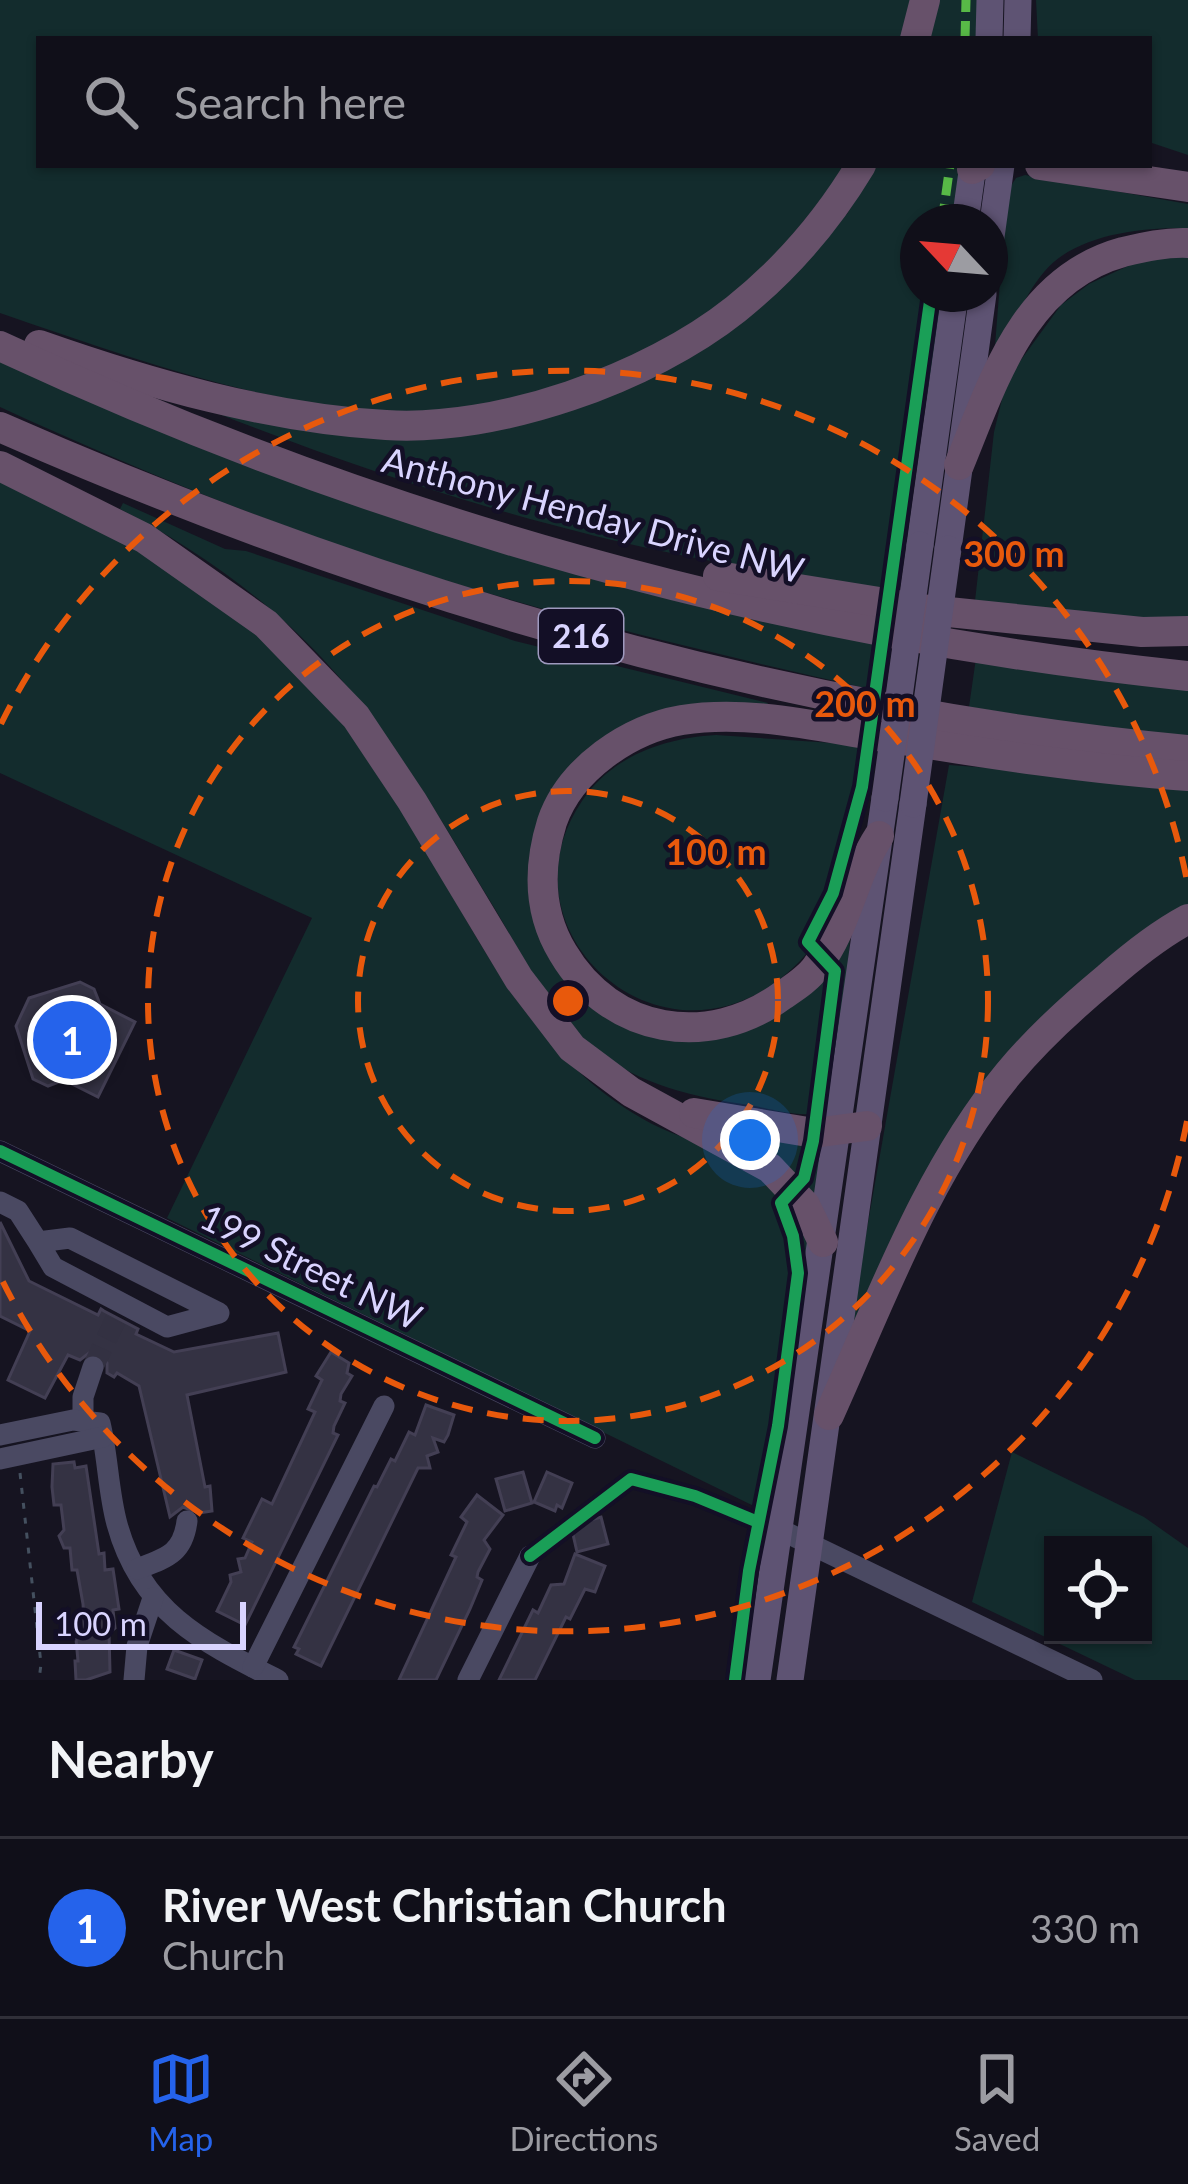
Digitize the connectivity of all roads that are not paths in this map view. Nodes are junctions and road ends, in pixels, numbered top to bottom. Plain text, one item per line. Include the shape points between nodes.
1 (925, 0) edge
2 (990, 0) edge
3 (1018, 0) edge
4 (916, 36) edge
5 (988, 36) edge
6 (1017, 36) edge
7 (1152, 165) edge
8 (859, 168) edge
9 (981, 168) edge
10 (982, 168) edge
11 (1060, 168) edge
12 (1188, 176) edge
13 (1188, 187) edge
14 (970, 204) edge
15 (986, 204) edge
16 (1188, 244) edge
17 (954, 312) edge
18 (980, 312) edge
19 (0, 330) edge
20 (0, 346) edge
21 (0, 427) edge
22 (959, 465) junction
23 (0, 466) edge
24 (402, 506) junction
25 (934, 547) junction
26 (1188, 631) edge
27 (1188, 676) edge
28 (1188, 750) edge
29 (1188, 776) edge
30 (899, 801) junction
31 (879, 836) junction
32 (1188, 919) edge
33 (632, 1092) junction
34 (852, 1130) junction
35 (0, 1151) edge
36 (0, 1202) edge
37 (38, 1242) junction
38 (823, 1242) junction
39 (93, 1366) tunnel mouth
40 (384, 1406) dead end
41 (829, 1414) junction
42 (95, 1427) junction
43 (0, 1435) edge
44 (595, 1438) dead end
45 (10, 1465) edge
46 (187, 1521) dead end
47 (781, 1530) junction
48 (811, 1544) junction
49 (530, 1556) dead end
50 (136, 1569) junction
51 (153, 1598) junction
52 (253, 1667) junction
53 (134, 1680) edge
54 (278, 1680) edge
55 (468, 1680) edge
56 (758, 1680) edge
57 (790, 1680) edge
58 (1092, 1680) edge

1 - 4 highway
2 - 5 main road
3 - 6 main road
7 - 12 highway
8 - 19 highway via 800,248 735,310 635,369 520,411 391,426 315,417 143,379
9 - 14 main road
10 - 15 main road
11 - 13 highway
16 - 22 highway via 1100,259 1065,279 1016,335
17 - 25 main road
18 - 22 main road
20 - 24 highway, Anthony Henday Drive NW / 216 via 201,433
21 - 28 highway, 216 via 296,547 532,623 856,700
22 - 25 main road
23 - 33 highway via 161,550 266,623 356,717 548,1020 588,1063
24 - 26 highway via 822,594 1058,624
24 - 27 highway, Anthony Henday Drive NW / 216 via 761,606
25 - 30 main road, bridge
29 - 31 highway via 785,722 680,720 638,734 575,782 551,827 541,894 562,953 598,993 634,1018 692,1030 718,1026 758,1012 814,971
30 - 31 main road
30 - 34 main road
31 - 34 main road
32 - 41 highway via 1083,998 1007,1075 916,1226
33 - 34 highway via 738,1123
33 - 38 highway via 770,1168 793,1187
34 - 38 main road
34 - 41 main road
35 - 44 street, 199 Street NW
36 - 37 street via 18,1211
37 - 37 street via 70,1238 219,1312 167,1327 120,1311 53,1267
38 - 47 main road
39 - 42 street via 83,1397
40 - 52 street
41 - 48 main road
42 - 43 street
42 - 45 street
42 - 50 street
46 - 50 street via 175,1554
47 - 48 street
47 - 56 main road
48 - 57 main road
48 - 58 street
49 - 55 street
50 - 51 street
51 - 52 street via 205,1642
51 - 53 street
52 - 54 street

